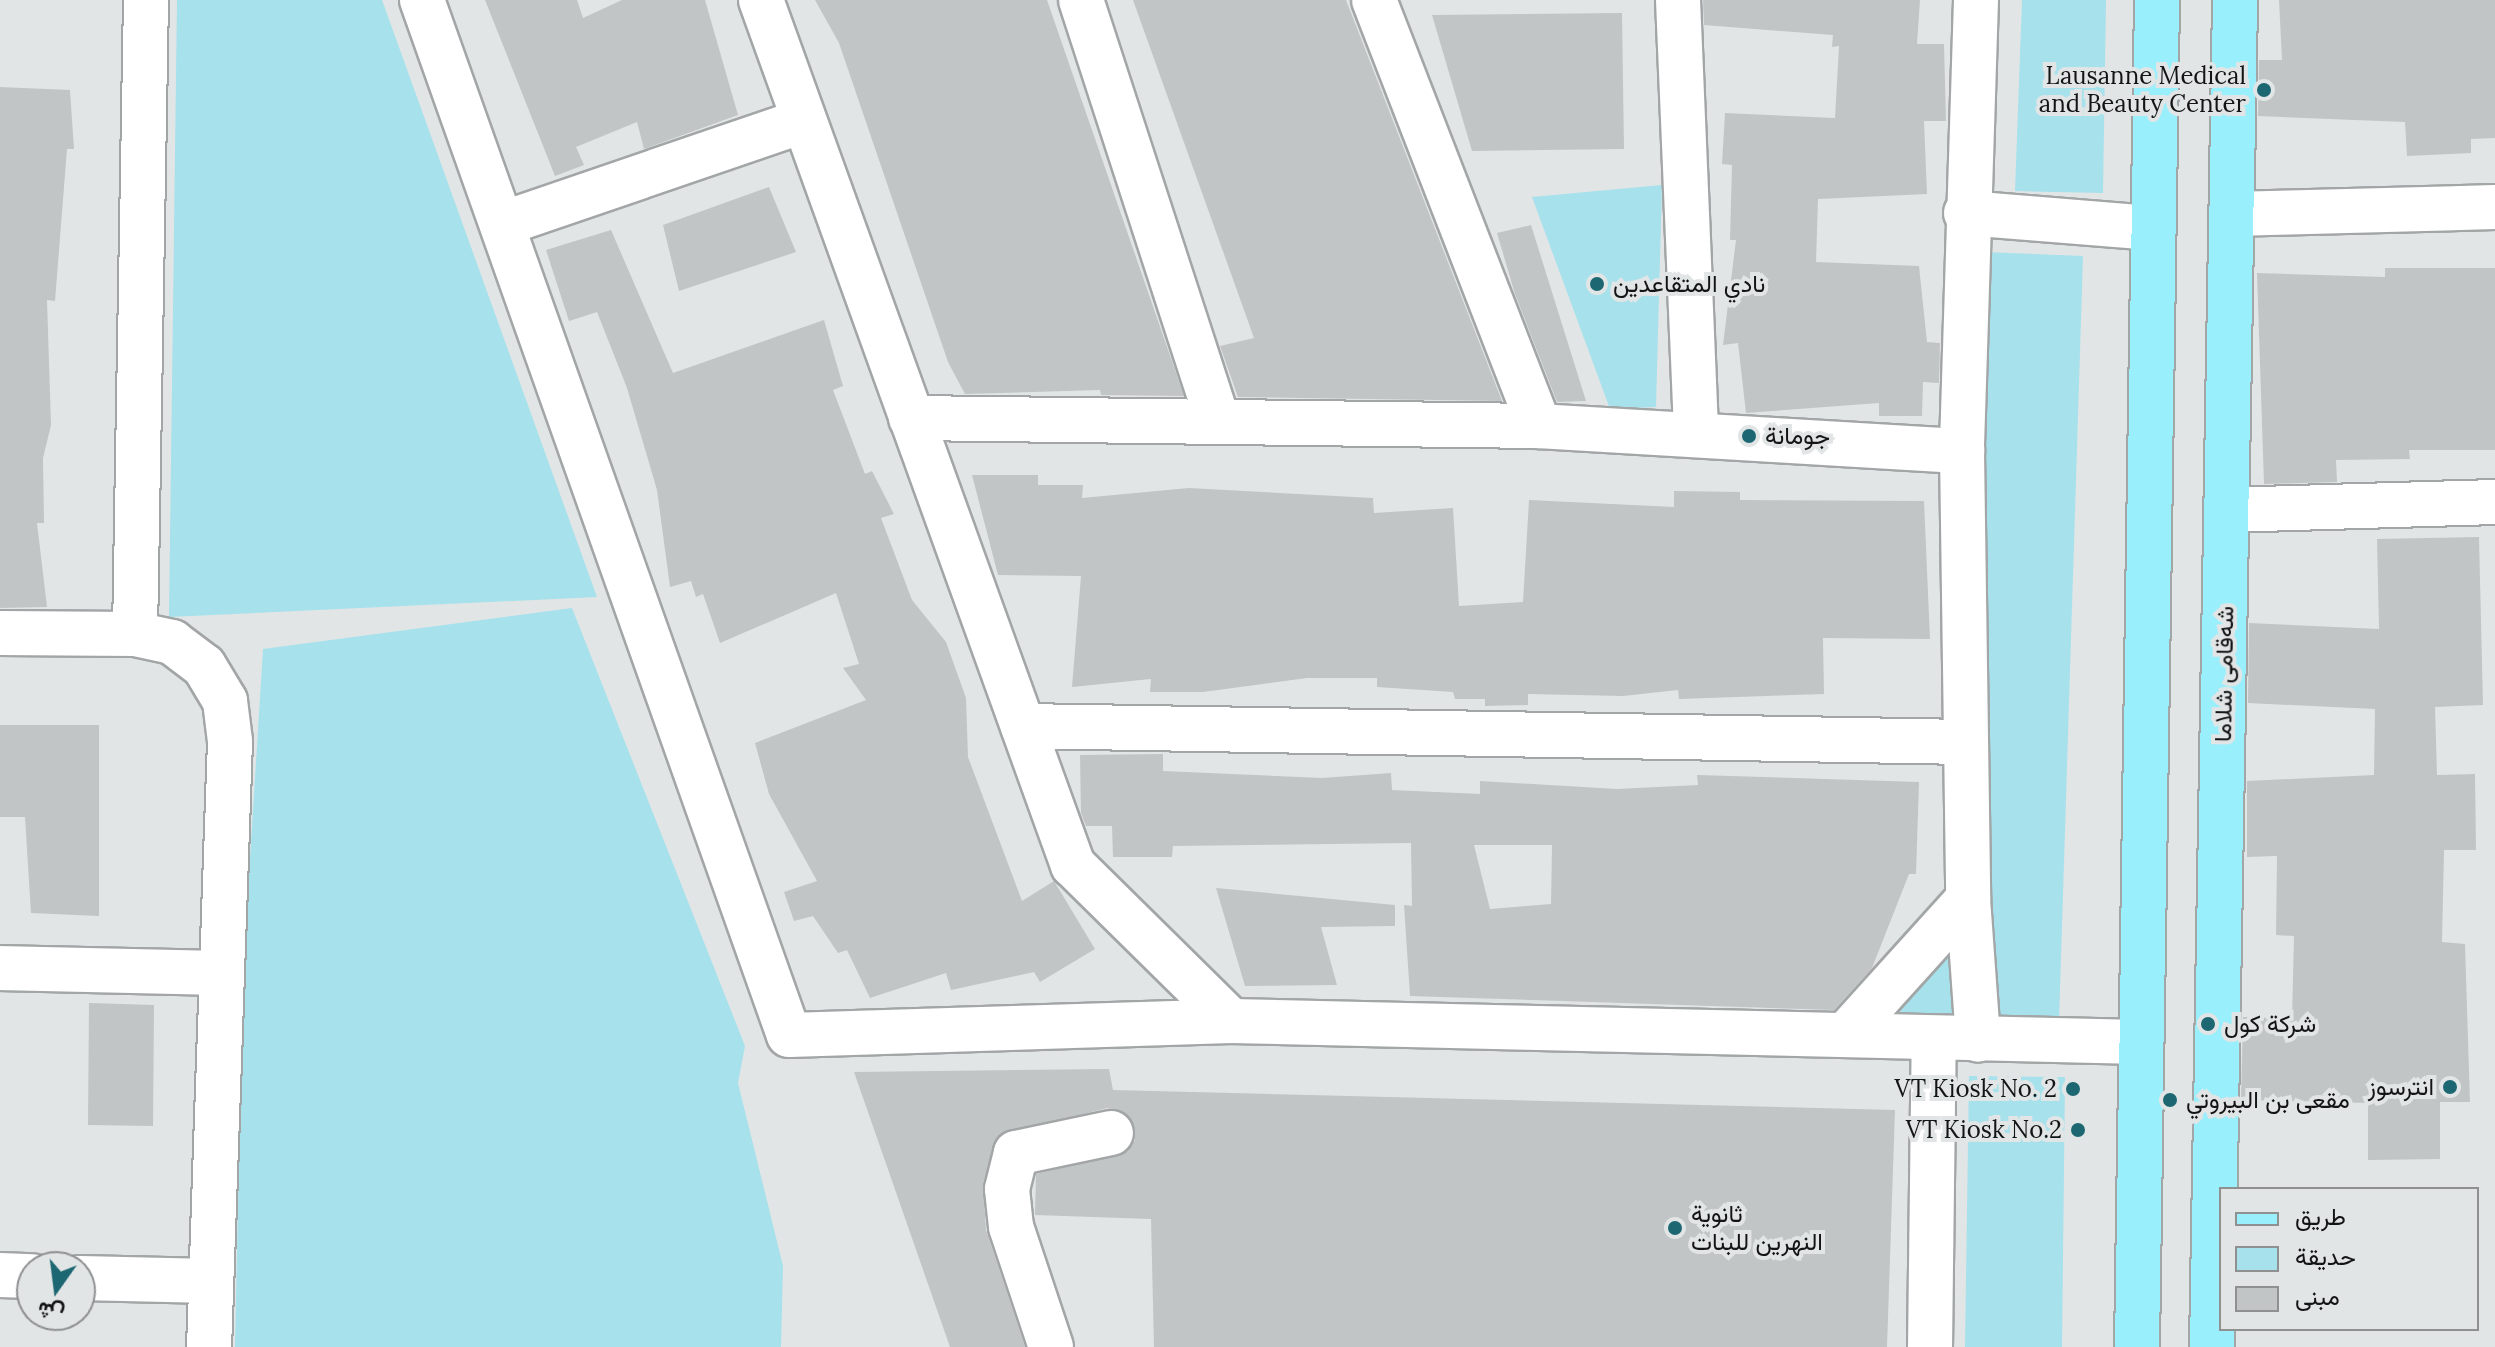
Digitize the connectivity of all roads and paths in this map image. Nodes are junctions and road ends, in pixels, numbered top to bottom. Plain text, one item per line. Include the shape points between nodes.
1 (146, 0) edge
2 (422, 0) edge
3 (761, 0) edge
4 (1081, 0) edge
5 (1374, 0) edge
6 (1678, 0) edge
7 (1976, 0) edge
8 (2157, 0) edge
9 (2235, 0) edge
10 (803, 121) junction
11 (2495, 207) edge
12 (1966, 213) junction
13 (2231, 214) junction
14 (502, 224) junction
15 (2153, 228) junction
16 (911, 418) junction
17 (1217, 418) junction
18 (1539, 426) junction
19 (1696, 432) junction
20 (1962, 451) junction
21 (2495, 502) edge
22 (2226, 510) junction
23 (0, 633) edge
24 (135, 634) junction
25 (1023, 726) junction
26 (1965, 742) junction
27 (1968, 899) junction
28 (0, 968) edge
29 (221, 973) junction
30 (1231, 1021) junction
31 (1848, 1032) junction
32 (1934, 1038) junction
33 (1978, 1040) junction
34 (2141, 1042) junction
35 (1111, 1133) dead end
36 (96, 1278) edge
37 (211, 1281) junction
38 (209, 1347) edge
39 (1051, 1347) edge
40 (1930, 1347) edge
41 (2137, 1347) edge
42 (2212, 1347) edge

1 - 24 street
2 - 14 street
3 - 10 street
4 - 17 street
5 - 18 street
6 - 19 street
7 - 12 street
8 - 15 main road
9 - 13 main road, شەقامی شلاما
10 - 14 street
10 - 16 street
11 - 13 street
12 - 15 street
12 - 20 street
13 - 22 main road, شەقامی شلاما
14 - 30 street via 789,1035
15 - 34 main road
16 - 17 street
16 - 25 street
17 - 18 street
18 - 19 street
19 - 20 street
20 - 26 street
21 - 22 street
22 - 42 main road, شەقامی شلاما
23 - 24 street
24 - 29 street via 189,652 225,701 230,741
25 - 26 street
25 - 30 street via 1073,865
26 - 27 street
27 - 31 street
27 - 33 street
28 - 29 street
29 - 37 street
30 - 31 street
31 - 32 street
32 - 33 street
32 - 40 street
33 - 34 street
34 - 41 main road
35 - 39 street via 1016,1153 1007,1189 1011,1227
36 - 37 street
37 - 38 street

